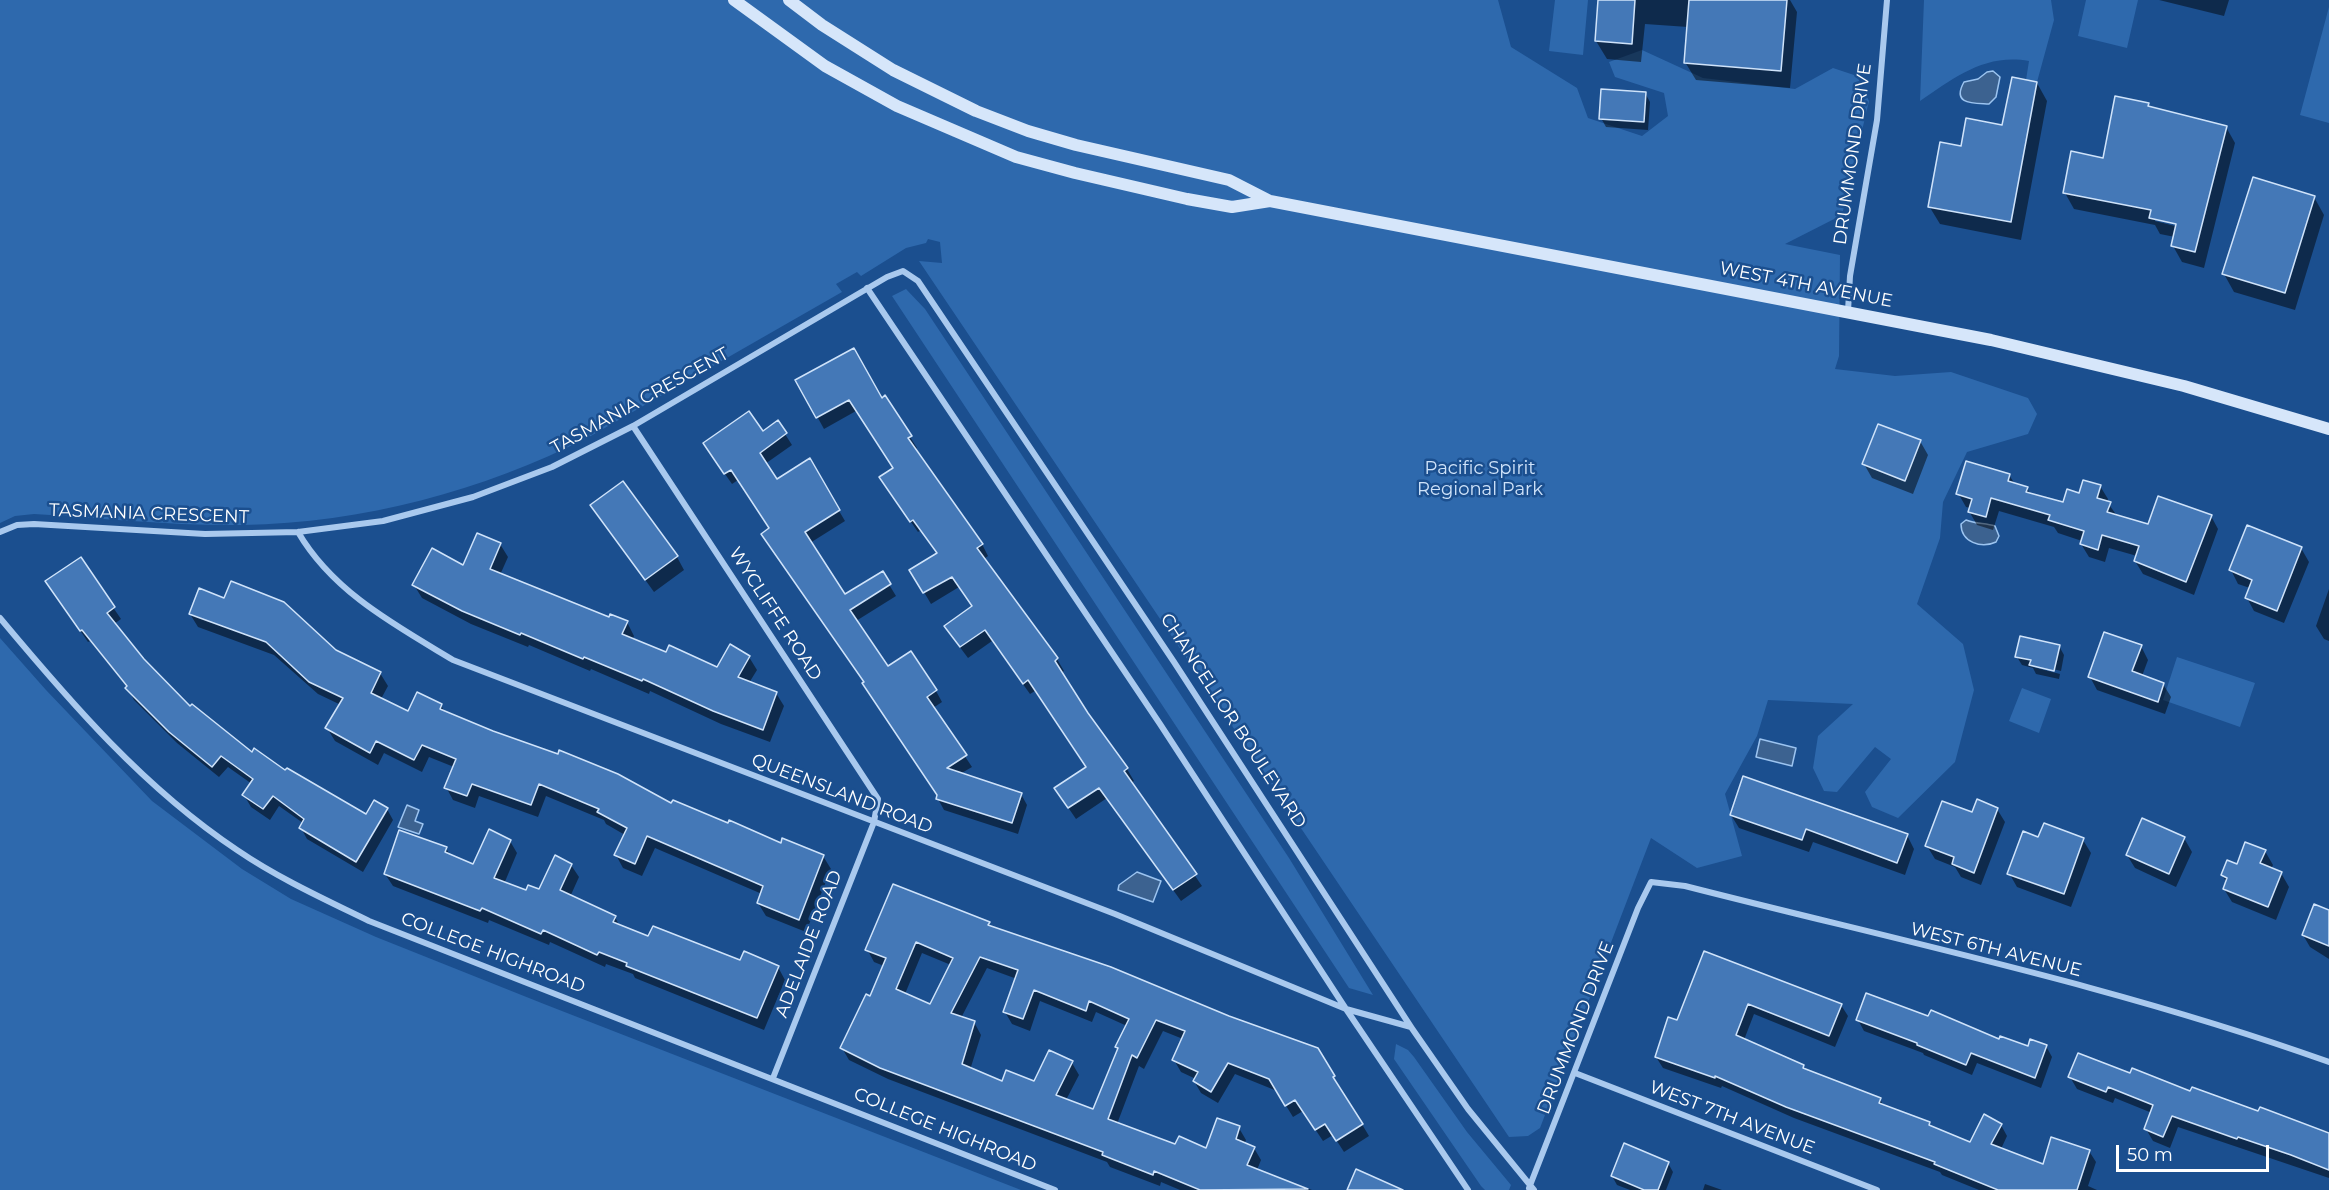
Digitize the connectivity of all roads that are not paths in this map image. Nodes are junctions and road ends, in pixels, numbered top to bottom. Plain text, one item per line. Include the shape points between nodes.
1 (734, 0) edge
2 (789, 0) edge
3 (1887, 0) edge
4 (1270, 201) junction
5 (903, 271) joint
6 (867, 288) junction
7 (1848, 311) junction
8 (633, 426) junction
9 (2329, 429) edge
10 (0, 532) edge
11 (298, 532) junction
12 (0, 618) edge
13 (874, 822) junction
14 (1652, 882) joint
15 (1346, 1009) junction
16 (1411, 1027) junction
17 (2329, 1062) edge
18 (1575, 1073) junction
19 (773, 1078) junction
20 (1531, 1188) edge
21 (1055, 1190) edge
22 (1468, 1190) edge
23 (1877, 1190) edge

1 - 4 main road via 825,66 897,106 1016,157 1232,207
2 - 4 main road via 893,70 976,111 1076,145 1229,180
3 - 7 street, DRUMMOND DRIVE via 1876,120 1850,276
4 - 7 main road, WEST 4TH AVENUE
5 - 6 street, TASMANIA CRESCENT
5 - 16 street, CHANCELLOR BOULEVARD via 918,281 1174,662
6 - 8 street, TASMANIA CRESCENT
6 - 15 street
7 - 9 main road, WEST 4TH AVENUE via 2184,386
8 - 11 street, TASMANIA CRESCENT via 552,467 473,497 383,521
8 - 13 street, WYCLIFFE ROAD via 878,799
10 - 11 street, TASMANIA CRESCENT via 34,524 205,534
11 - 13 street, QUEENSLAND ROAD via 329,574 375,613 453,660
12 - 19 street, COLLEGE HIGHROAD via 133,767 237,850 299,887 369,921
13 - 15 street, QUEENSLAND ROAD via 1115,914
13 - 19 street, ADELAIDE ROAD
14 - 17 street, WEST 6TH AVENUE via 1685,886 2007,966 2223,1027
14 - 18 street, DRUMMOND DRIVE via 1638,908
15 - 16 street, QUEENSLAND ROAD
15 - 22 street
16 - 20 street, CHANCELLOR BOULEVARD via 1468,1109
18 - 20 street, DRUMMOND DRIVE
18 - 23 street, WEST 7TH AVENUE
19 - 21 street, COLLEGE HIGHROAD

